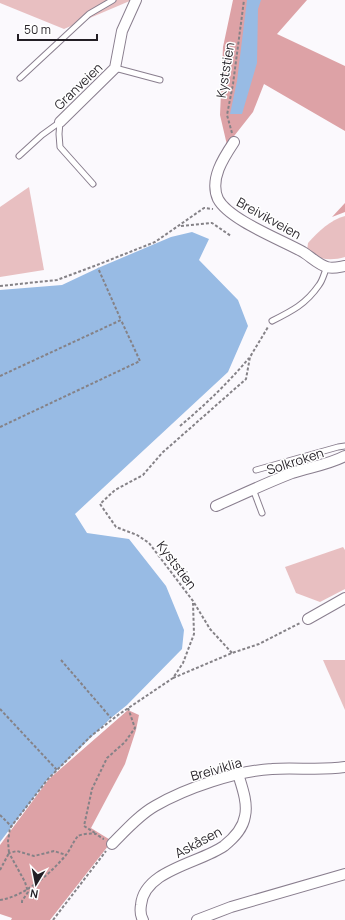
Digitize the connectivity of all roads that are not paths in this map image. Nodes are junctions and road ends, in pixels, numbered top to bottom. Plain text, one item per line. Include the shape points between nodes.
1 (113, 0) edge
2 (136, 0) edge
3 (115, 68) junction
4 (20, 78) dead end
5 (160, 80) dead end
6 (60, 122) junction
7 (234, 142) road end
8 (19, 156) dead end
9 (93, 184) dead end
10 (345, 266) edge
11 (327, 267) junction
12 (272, 321) road end
13 (345, 446) edge
14 (345, 456) edge
15 (256, 470) dead end
16 (252, 489) junction
17 (216, 506) dead end
18 (262, 513) dead end
19 (345, 598) edge
20 (308, 619) road end
21 (345, 767) edge
22 (238, 774) junction
23 (112, 844) road end
24 (345, 874) edge
25 (143, 920) edge
26 (197, 920) edge

1 - 4 lane via 89,14
2 - 3 street, Granveien via 122,31
3 - 5 lane, Granveien
3 - 6 street, Granveien
6 - 8 lane, Granveien
6 - 9 lane, Granveien via 60,147
7 - 11 street, Breivikveien via 223,159 217,176 218,198 227,210 247,223
10 - 11 street
11 - 12 lane via 320,284 302,304
13 - 15 lane, Solkroken
14 - 16 street, Solkroken via 335,462 294,472
16 - 17 street, Solkroken
16 - 18 lane
19 - 20 street
21 - 22 street, Breiviklia via 271,769
22 - 23 street, Breiviklia via 185,791 154,806
22 - 25 street, Askåsen via 245,802 246,816 242,827 224,846 156,879 141,900 140,912
24 - 26 street via 231,907

